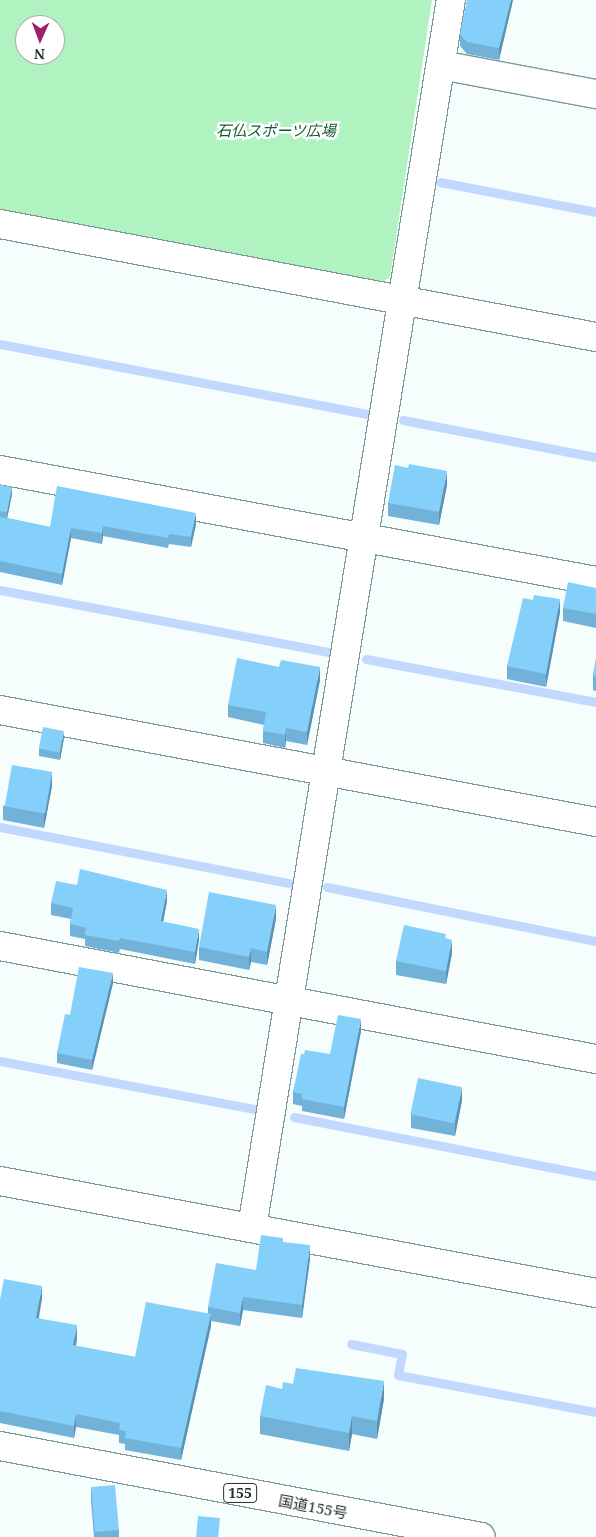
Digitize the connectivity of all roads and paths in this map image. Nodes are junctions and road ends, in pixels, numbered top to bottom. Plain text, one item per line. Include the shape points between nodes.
1 (451, 0) edge
2 (441, 65) junction
3 (596, 94) edge
4 (0, 224) edge
5 (402, 300) junction
6 (596, 337) edge
7 (0, 470) edge
8 (364, 538) junction
9 (596, 581) edge
10 (0, 710) edge
11 (326, 772) junction
12 (596, 822) edge
13 (0, 946) edge
14 (289, 1000) junction
15 (596, 1059) edge
16 (0, 1180) edge
17 (252, 1228) junction
18 (596, 1293) edge
19 (0, 1446) edge
20 (480, 1537) edge

1 - 2 main road
2 - 3 main road
2 - 5 main road
4 - 5 main road
5 - 6 main road
5 - 8 main road
7 - 8 main road
8 - 9 main road
8 - 11 main road
10 - 11 main road
11 - 12 main road
11 - 14 main road
13 - 14 main road
14 - 15 main road
14 - 17 main road
16 - 17 main road
17 - 18 main road
19 - 20 main road, 国道155号 / 155

